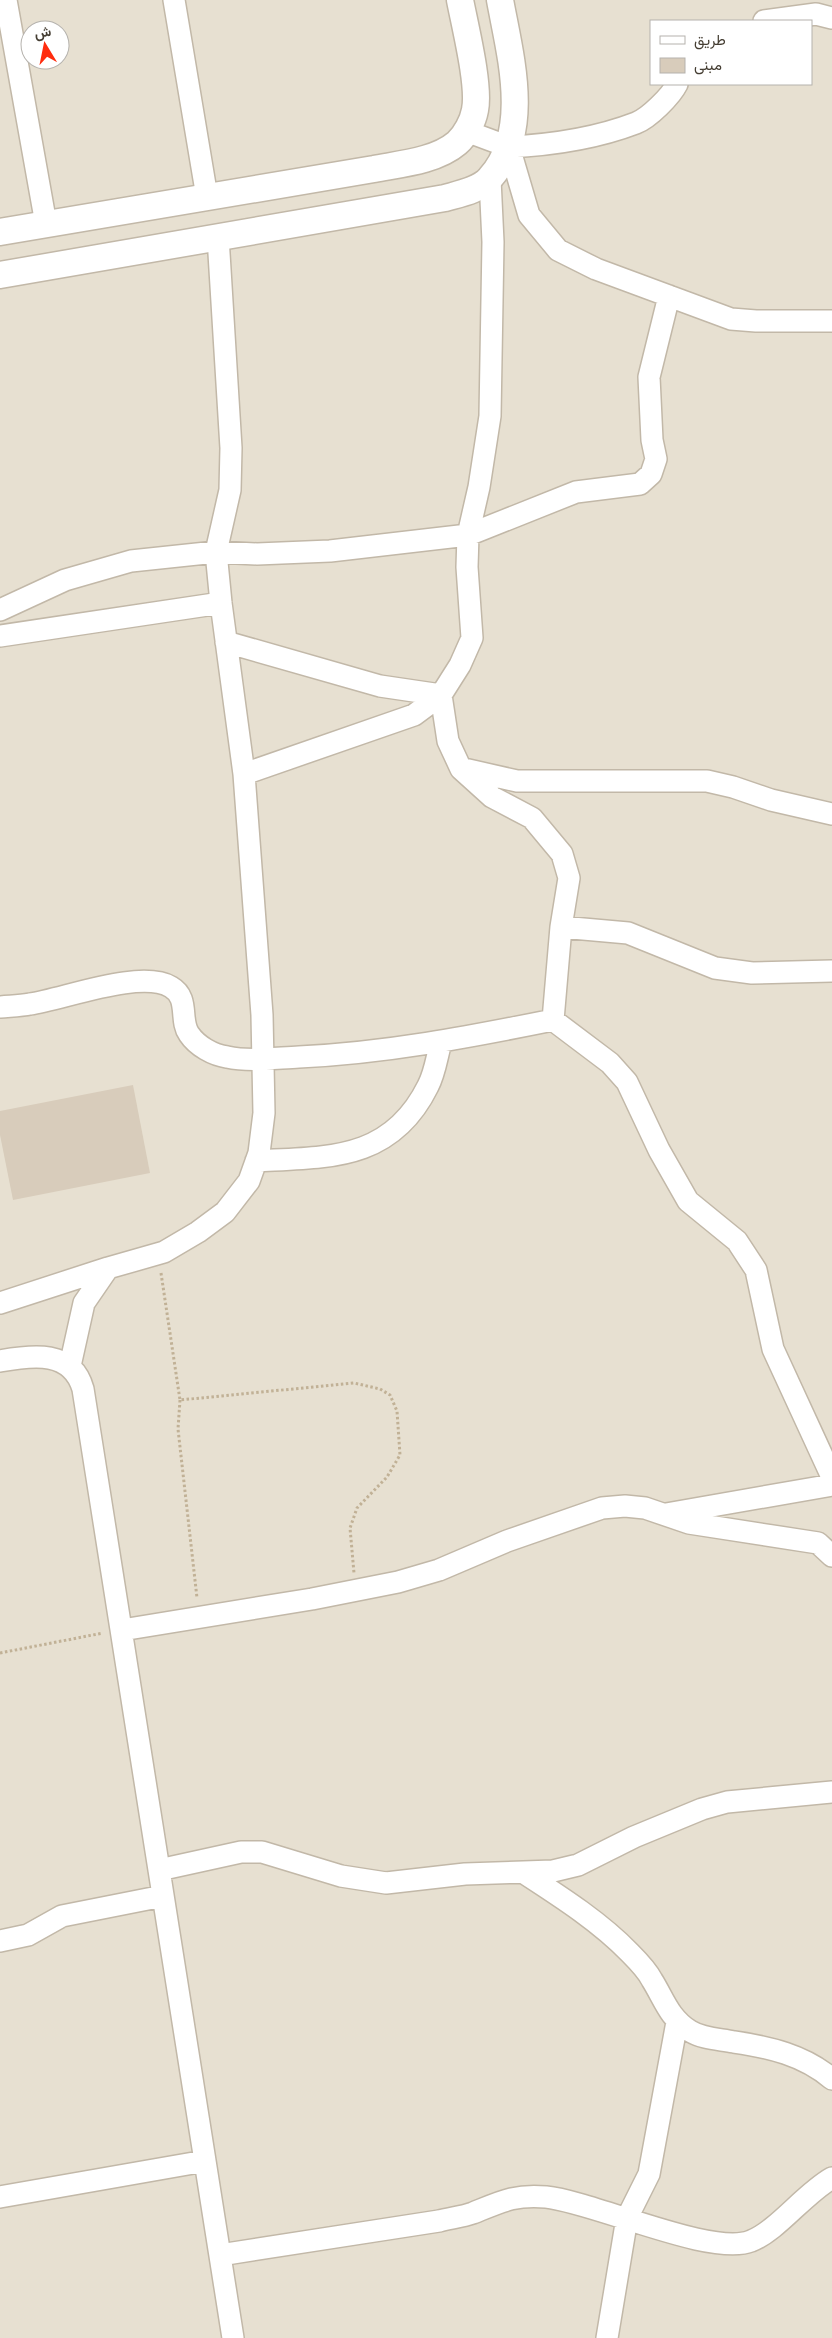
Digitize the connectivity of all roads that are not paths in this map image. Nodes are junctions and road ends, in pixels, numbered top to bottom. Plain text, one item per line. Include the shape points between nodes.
1 (174, 0) edge
2 (460, 0) edge
3 (500, 0) edge
4 (10, 2) edge
5 (832, 18) edge
6 (771, 20) edge
7 (676, 85) edge
8 (466, 131) junction
9 (509, 147) junction
10 (490, 179) junction
11 (207, 197) junction
12 (46, 224) junction
13 (0, 232) edge
14 (218, 237) junction
15 (0, 275) edge
16 (669, 296) junction
17 (832, 321) edge
18 (468, 535) junction
19 (216, 552) junction
20 (221, 603) junction
21 (0, 610) edge
22 (0, 636) edge
23 (226, 642) junction
24 (441, 695) junction
25 (461, 769) junction
26 (244, 774) junction
27 (832, 814) edge
28 (561, 926) junction
29 (832, 971) edge
30 (0, 1007) edge
31 (554, 1020) junction
32 (441, 1042) junction
33 (262, 1059) junction
34 (256, 1161) junction
35 (108, 1268) junction
36 (0, 1303) edge
37 (0, 1361) edge
38 (70, 1366) junction
39 (832, 1477) edge
40 (832, 1484) edge
41 (666, 1514) junction
42 (832, 1556) edge
43 (122, 1630) junction
44 (832, 1792) edge
45 (159, 1870) junction
46 (524, 1873) junction
47 (163, 1896) junction
48 (0, 1941) edge
49 (677, 2022) junction
50 (832, 2079) edge
51 (205, 2161) junction
52 (832, 2178) edge
53 (0, 2197) edge
54 (627, 2218) junction
55 (220, 2255) junction
56 (233, 2338) edge
57 (608, 2338) edge

1 - 11 street
2 - 8 street via 476,100 472,122
3 - 9 street via 515,85
4 - 12 street
5 - 6 street via 816,14
7 - 9 street via 671,95 638,122 548,145
8 - 9 street
8 - 11 street via 457,143 409,162
9 - 10 street
9 - 16 street via 529,215 558,250 596,269
10 - 14 street via 473,189 445,198
10 - 18 street via 493,242 490,416
11 - 12 street
12 - 13 street
14 - 15 street
14 - 19 street via 231,448 230,490
16 - 17 street via 731,319
16 - 18 street via 649,377 656,459 652,474 640,484 576,492
18 - 19 street via 330,551
18 - 24 street via 472,638
19 - 20 street
19 - 21 street via 132,561 65,580
20 - 22 street
20 - 23 street
23 - 24 street via 380,686
23 - 26 street
24 - 25 street via 448,741
24 - 26 street via 414,714
25 - 27 street via 517,781 707,781
25 - 28 street via 492,797 532,818 562,854 569,878
26 - 33 street via 262,1015
28 - 29 street via 628,933 715,968 752,973
28 - 31 street
30 - 33 street via 31,1004 123,983 151,981 172,987 183,1001 188,1034 204,1049 227,1057
31 - 32 street
31 - 39 street via 610,1063 627,1082 659,1150 688,1201 737,1241 756,1270 773,1349
32 - 33 street via 350,1054
32 - 34 street via 429,1085 411,1116 390,1135 357,1152
33 - 34 street via 264,1113
34 - 35 street via 249,1181 225,1212 198,1232 158,1253
35 - 36 street
35 - 38 street via 84,1303
37 - 38 street via 37,1357 55,1359
38 - 43 street via 79,1375 87,1403
40 - 41 street
41 - 42 street via 690,1523 818,1544
41 - 43 street via 638,1507 602,1508 507,1541 439,1570 398,1582
43 - 45 street
44 - 46 street via 727,1802 672,1820 578,1866
45 - 46 street via 241,1852 262,1852 341,1876 386,1883 465,1874
45 - 47 street
46 - 49 street via 596,1922 630,1953 652,1978
47 - 48 street via 62,1916 28,1935
47 - 51 street
49 - 50 street via 706,2038 768,2048 800,2058
49 - 54 street via 649,2174
51 - 53 street
51 - 55 street
52 - 54 street via 764,2234 751,2242 736,2245 708,2241
54 - 55 street via 562,2200 520,2196 439,2221
54 - 57 street
55 - 56 street

